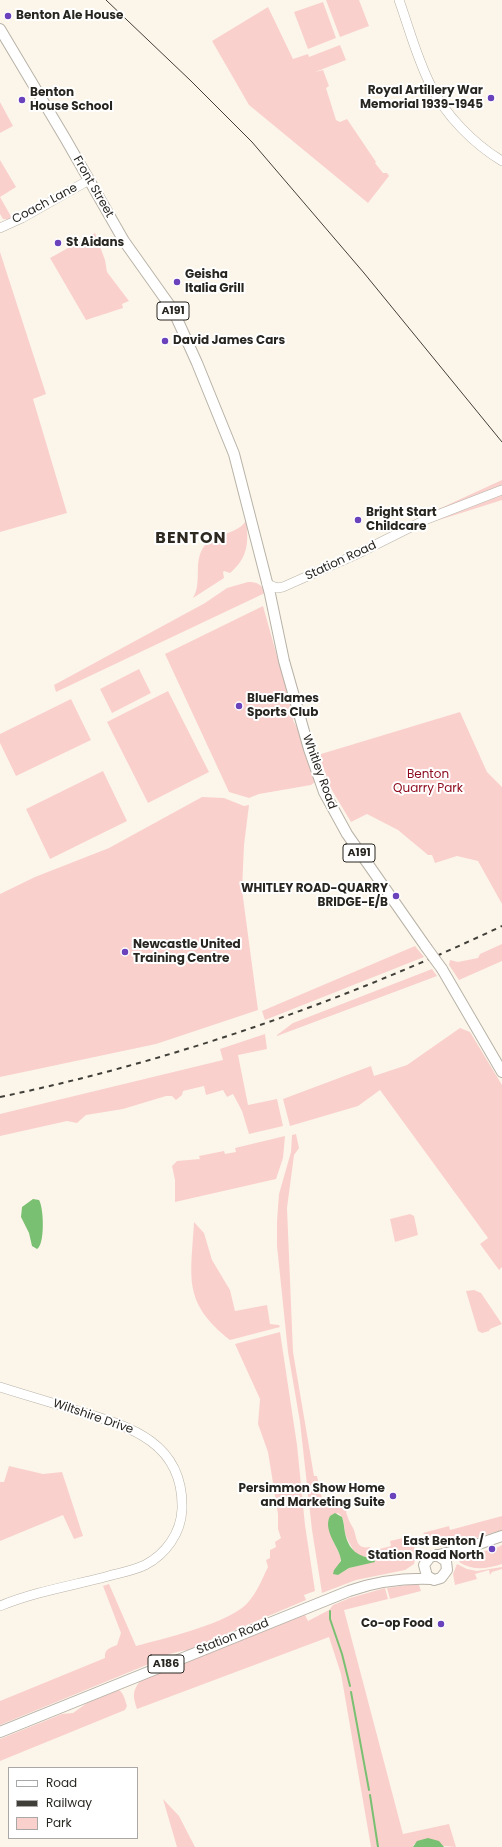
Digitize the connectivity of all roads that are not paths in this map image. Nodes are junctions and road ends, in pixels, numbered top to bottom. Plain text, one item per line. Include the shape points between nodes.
1 (399, 0) edge
2 (0, 29) edge
3 (502, 161) edge
4 (89, 180) junction
5 (0, 228) edge
6 (234, 454) joint
7 (502, 490) edge
8 (267, 584) junction
9 (502, 1072) edge
10 (0, 1387) edge
11 (502, 1536) edge
12 (467, 1548) junction
13 (437, 1555) junction
14 (424, 1565) junction
15 (447, 1568) junction
16 (402, 1579) junction
17 (431, 1579) junction
18 (0, 1606) edge
19 (0, 1732) edge

1 - 3 street via 434,92 470,136
2 - 4 main road, Front Street / A191
4 - 5 street, Coach Lane
4 - 6 main road, Front Street / A191 via 124,241 173,310
6 - 8 main road, Whitley Road / A191
7 - 8 street, Station Road via 427,519 356,555 283,587 277,588
8 - 9 main road, Whitley Road / A191, bridge via 288,675 309,750 327,799 347,834 442,969
10 - 18 street, Wiltshire Drive via 107,1420 145,1436 162,1450 175,1472 180,1487 182,1509 179,1526 169,1545 162,1554 146,1565
11 - 12 main road
12 - 13 main road
12 - 15 main road
13 - 14 main road via 428,1558
13 - 15 main road via 444,1559
14 - 16 main road, Station Road / A186
14 - 17 main road via 425,1574
15 - 17 main road via 441,1578
16 - 17 main road, Station Road / A186
16 - 19 main road, Station Road / A186 via 369,1585 332,1597

